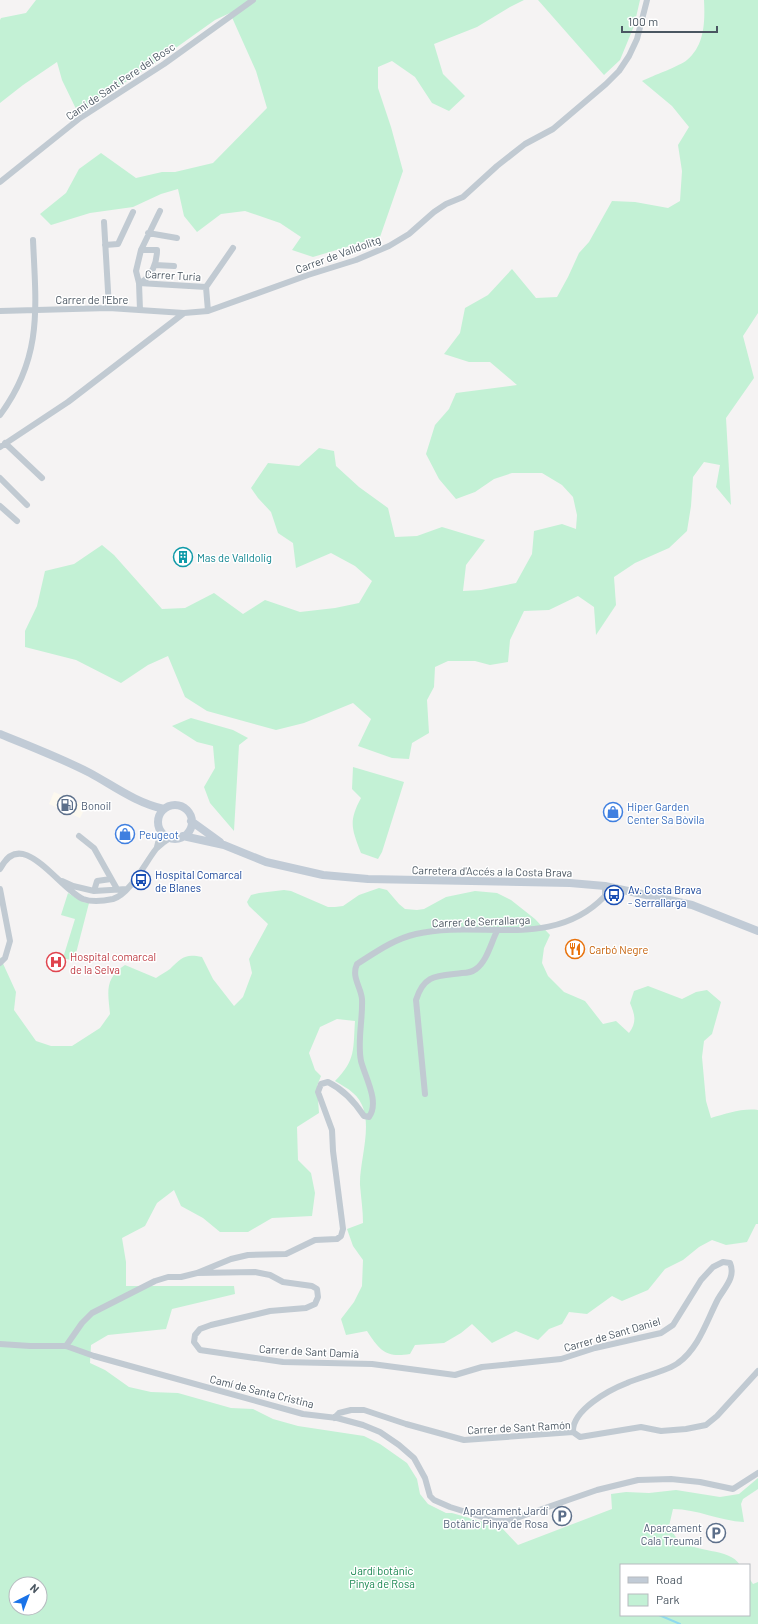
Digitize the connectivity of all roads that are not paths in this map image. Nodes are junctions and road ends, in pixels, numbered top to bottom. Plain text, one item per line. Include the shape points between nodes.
1 (253, 0) edge
2 (647, 0) edge
3 (0, 182) edge
4 (160, 211) dead end
5 (133, 212) dead end
6 (104, 222) dead end
7 (148, 233) junction
8 (177, 238) dead end
9 (33, 240) dead end
10 (105, 245) junction
11 (232, 248) dead end
12 (141, 250) junction
13 (155, 264) junction
14 (174, 266) dead end
15 (139, 283) junction
16 (206, 287) junction
17 (109, 308) junction
18 (36, 310) junction
19 (140, 310) junction
20 (0, 311) edge
21 (208, 311) junction
22 (184, 313) junction
23 (0, 415) edge
24 (3, 445) edge
25 (0, 478) edge
26 (42, 478) dead end
27 (27, 505) dead end
28 (0, 506) edge
29 (17, 521) dead end
30 (0, 734) edge
31 (140, 802) junction
32 (164, 809) junction
33 (158, 821) junction
34 (191, 821) junction
35 (161, 831) junction
36 (79, 836) dead end
37 (183, 836) junction
38 (170, 838) junction
39 (224, 845) junction
40 (157, 848) junction
41 (0, 869) edge
42 (58, 879) junction
43 (111, 879) junction
44 (605, 886) junction
45 (0, 889) edge
46 (117, 889) junction
47 (127, 889) junction
48 (94, 891) junction
49 (113, 899) junction
50 (497, 931) junction
51 (758, 931) edge
52 (0, 963) edge
53 (425, 1094) dead end
54 (197, 1273) junction
55 (0, 1344) edge
56 (66, 1346) junction
57 (482, 1367) joint
58 (758, 1371) edge
59 (334, 1418) junction
60 (573, 1432) junction
61 (758, 1473) edge

1 - 3 street, Camí de Sant Pere del Bosc via 164,64 80,118
2 - 21 street, Carrer de Valldolitg via 637,39 629,56 610,80 544,135 524,144 462,197 434,212 410,234 356,260
4 - 7 street
5 - 10 street via 118,244
6 - 10 street
7 - 8 street
7 - 12 street
9 - 18 street
10 - 17 street
11 - 16 street
12 - 13 street via 157,250
12 - 15 street via 136,271
13 - 14 street
13 - 15 street via 145,280
15 - 16 street, Carrer Turia
15 - 19 street
16 - 21 street
17 - 18 street, Carrer de l'Ebre
17 - 19 street, Carrer de l'Ebre
18 - 20 street, Carrer de l'Ebre
18 - 23 street via 33,341 23,378
19 - 22 street, Carrer de l'Ebre
21 - 22 street, Carrer de Valldolitg
22 - 24 street via 68,402
24 - 26 street
25 - 27 street
28 - 29 street
30 - 31 main road via 89,773
31 - 32 main road
31 - 33 main road
32 - 33 main road
32 - 34 main road via 172,806 182,807
33 - 35 main road
34 - 37 main road via 190,829
34 - 39 main road, Carretera d'Accés a la Costa Brava
35 - 38 main road
35 - 40 street
36 - 43 street via 94,848
37 - 38 main road
37 - 39 main road, Carretera d'Accés a la Costa Brava
38 - 40 street
39 - 44 main road, Carretera d'Accés a la Costa Brava via 266,862 323,875 368,879
40 - 47 street
41 - 42 street via 9,856 24,853
42 - 48 street
42 - 49 street via 71,892 84,899
43 - 46 street
43 - 48 street via 97,881
44 - 50 street, Carrer de Serrallarga via 605,896 594,908 573,920 542,928
44 - 51 main road, Carretera d'Accés a la Costa Brava via 692,905
45 - 52 street via 10,941 5,958
46 - 47 street
46 - 48 street
46 - 49 street
47 - 49 street
50 - 53 street via 485,959 476,969 426,980 419,990 416,1000
50 - 54 street, Carrer de Serrallarga via 450,929 401,937 357,964 356,979 362,998 360,1059 372,1099 372,1113 369,1117 364,1116 353,1100 328,1082 322,1084 318,1092 332,1130 343,1228 341,1236 337,1239 315,1240 286,1254 248,1255 231,1259
54 - 56 street, Carrer de Serrallarga via 155,1281 92,1313
54 - 57 street, Carrer de Sant Damià via 255,1272 270,1275 283,1282 312,1286 317,1289 318,1297 315,1304 306,1308 270,1311 200,1329 195,1335 194,1342 200,1350 282,1362 372,1364 455,1375
55 - 56 street, Camí de Santa Cristina
56 - 59 street, Camí de Santa Cristina via 261,1403 303,1414
57 - 60 street, Carrer de Sant Daniel via 561,1359 595,1348 661,1333 673,1325 701,1280 713,1267 723,1262 730,1263 733,1270 731,1278 697,1343 688,1354 677,1364 626,1383 599,1398 585,1408 577,1418
58 - 60 street, Carrer de Sant Ramón via 718,1416 706,1425 661,1431 641,1427 580,1437
59 - 60 street, Carrer de Sant Ramón via 339,1412 364,1410 464,1440
59 - 61 street, Camí de Santa Cristina via 364,1425 380,1432 414,1458 434,1500 495,1521 508,1521 598,1490 638,1480 671,1479 734,1488

